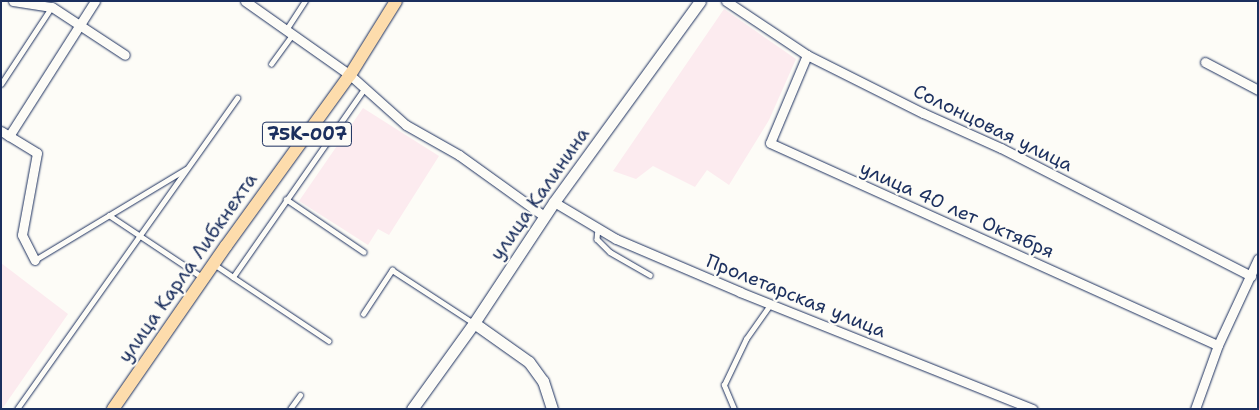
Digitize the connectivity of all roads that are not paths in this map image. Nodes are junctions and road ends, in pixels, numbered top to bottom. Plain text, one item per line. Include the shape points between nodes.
1 (13, 1) edge
2 (95, 1) edge
3 (245, 1) edge
4 (305, 1) edge
5 (396, 1) edge
6 (700, 1) edge
7 (726, 1) edge
8 (52, 7) junction
9 (80, 25) junction
10 (289, 32) junction
11 (125, 55) dead end
12 (807, 55) junction
13 (1205, 62) dead end
14 (271, 64) dead end
15 (350, 74) junction
16 (1, 84) edge
17 (365, 88) junction
18 (1258, 90) edge
19 (237, 98) dead end
20 (5, 134) edge
21 (188, 168) junction
22 (286, 199) junction
23 (554, 202) junction
24 (109, 215) junction
25 (544, 216) junction
26 (598, 229) junction
27 (140, 236) junction
28 (364, 252) dead end
29 (35, 260) joint
30 (1258, 260) edge
31 (213, 264) junction
32 (650, 275) dead end
33 (1250, 276) junction
34 (232, 277) junction
35 (203, 278) junction
36 (771, 304) junction
37 (362, 314) dead end
38 (474, 323) junction
39 (329, 341) dead end
40 (1218, 345) junction
41 (300, 395) dead end
42 (17, 409) edge
43 (113, 409) edge
44 (290, 409) edge
45 (412, 409) edge
46 (552, 409) edge
47 (734, 409) edge
48 (1032, 409) edge
49 (1195, 409) edge

1 - 8 street
2 - 9 street
3 - 10 street
4 - 10 lane
5 - 15 main road, улица Карла Либкнехта / 75К-007
6 - 23 street, улица Калинина
7 - 12 street, Солонцовая улица
8 - 9 street
8 - 16 lane
9 - 11 street
9 - 20 street
10 - 14 lane
10 - 15 street
12 - 33 street, Солонцовая улица via 1001,148
12 - 40 street, улица 40 лет Октября via 770,144
13 - 18 street
15 - 17 street
15 - 31 main road, улица Карла Либкнехта / 75К-007
17 - 22 lane
17 - 25 street via 406,125 459,155
19 - 21 lane
20 - 29 street via 37,153 22,235
21 - 24 lane
21 - 27 lane
22 - 28 lane
22 - 34 lane
23 - 25 street, улица Калинина
23 - 26 street, Пролетарская улица
24 - 27 lane
24 - 29 lane
25 - 38 street, улица Калинина
26 - 32 lane via 597,238 610,252
26 - 36 street, Пролетарская улица
27 - 35 lane
27 - 42 lane
30 - 33 street
31 - 34 lane
31 - 35 main road, улица Карла Либкнехта / 75К-007
33 - 40 street
34 - 39 lane
35 - 43 main road, улица Карла Либкнехта / 75К-007
36 - 47 lane via 746,338 724,385
36 - 48 street, Пролетарская улица
37 - 38 lane via 392,270
38 - 45 street, улица Калинина
38 - 46 street via 529,362 543,381
40 - 49 street
41 - 44 lane

